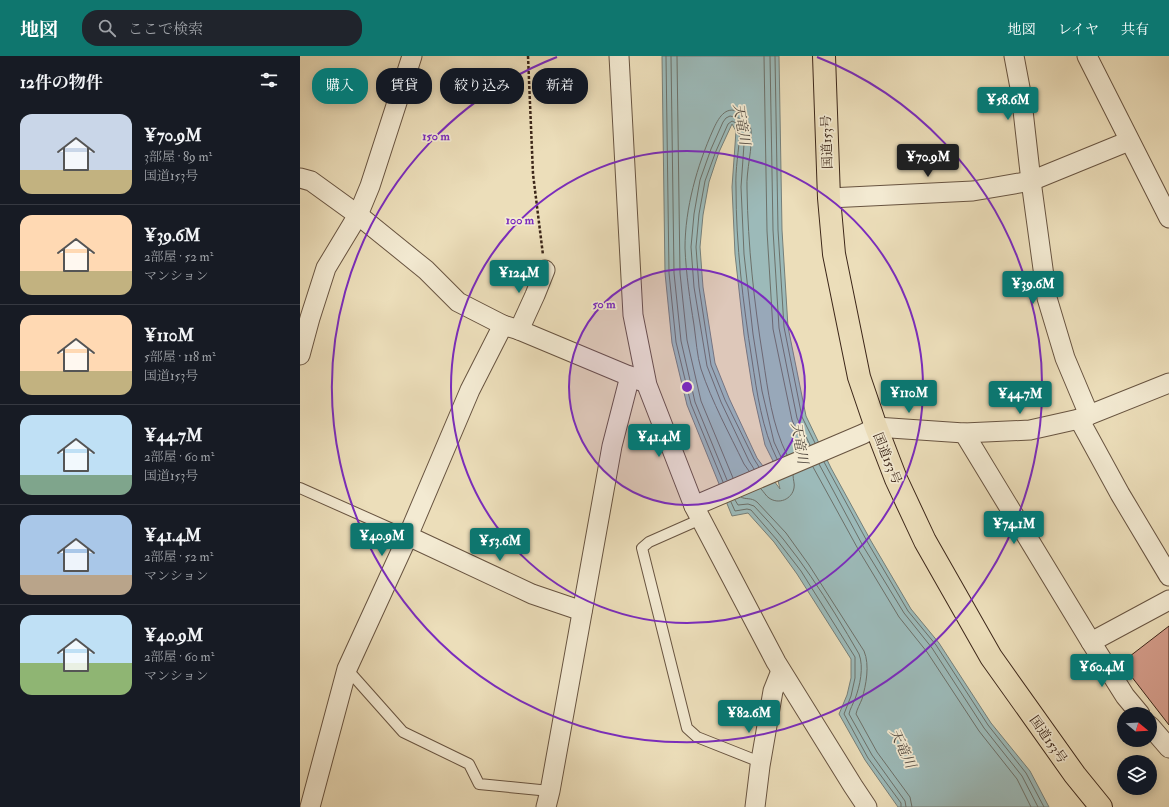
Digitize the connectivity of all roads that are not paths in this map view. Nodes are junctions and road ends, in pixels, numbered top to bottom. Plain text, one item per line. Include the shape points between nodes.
1 (412, 56) edge
2 (619, 56) edge
3 (824, 56) edge
4 (1014, 56) edge
5 (1087, 56) edge
6 (1129, 141) junction
7 (300, 178) edge
8 (1031, 181) junction
9 (828, 198) junction
10 (358, 215) junction
11 (1169, 218) edge
12 (545, 270) road end
13 (511, 327) junction
14 (300, 355) edge
15 (630, 376) junction
16 (1169, 383) edge
17 (647, 385) junction
18 (1084, 417) junction
19 (870, 430) junction
20 (964, 432) junction
21 (300, 488) edge
22 (699, 509) junction
23 (408, 536) junction
24 (1169, 576) edge
25 (1169, 600) edge
26 (582, 611) junction
27 (1091, 642) junction
28 (347, 669) junction
29 (781, 671) junction
30 (1134, 707) edge
31 (1157, 734) edge
32 (1169, 748) edge
33 (760, 762) junction
34 (548, 799) edge
35 (310, 807) edge
36 (755, 807) edge
37 (867, 807) edge
38 (1101, 807) edge

1 - 10 street via 370,186
2 - 17 street via 633,314
3 - 9 highway, 国道153号
4 - 8 street
5 - 6 street
6 - 8 street
6 - 11 street
7 - 10 street via 311,181
8 - 9 street via 973,191
8 - 18 street via 1047,298
9 - 19 highway, 国道153号 via 834,254
10 - 13 street via 426,270 458,302
10 - 14 street via 326,268
12 - 13 street via 535,295
13 - 15 street
13 - 23 street via 470,390
15 - 17 street
15 - 26 street via 612,446
16 - 18 street
17 - 22 street
18 - 20 street via 1030,430
18 - 24 street via 1120,494
19 - 20 street
19 - 22 street
19 - 38 highway, 国道153号 via 925,541 991,657 1075,775
20 - 27 street
21 - 23 lane
22 - 29 street
22 - 33 lane via 642,548 687,728 698,738
23 - 26 street via 532,594
23 - 28 street
25 - 27 street
26 - 34 street
27 - 30 street
28 - 34 lane via 403,732 469,764 479,784
28 - 35 street
29 - 33 street via 773,691
29 - 37 street
31 - 32 street
33 - 36 street

